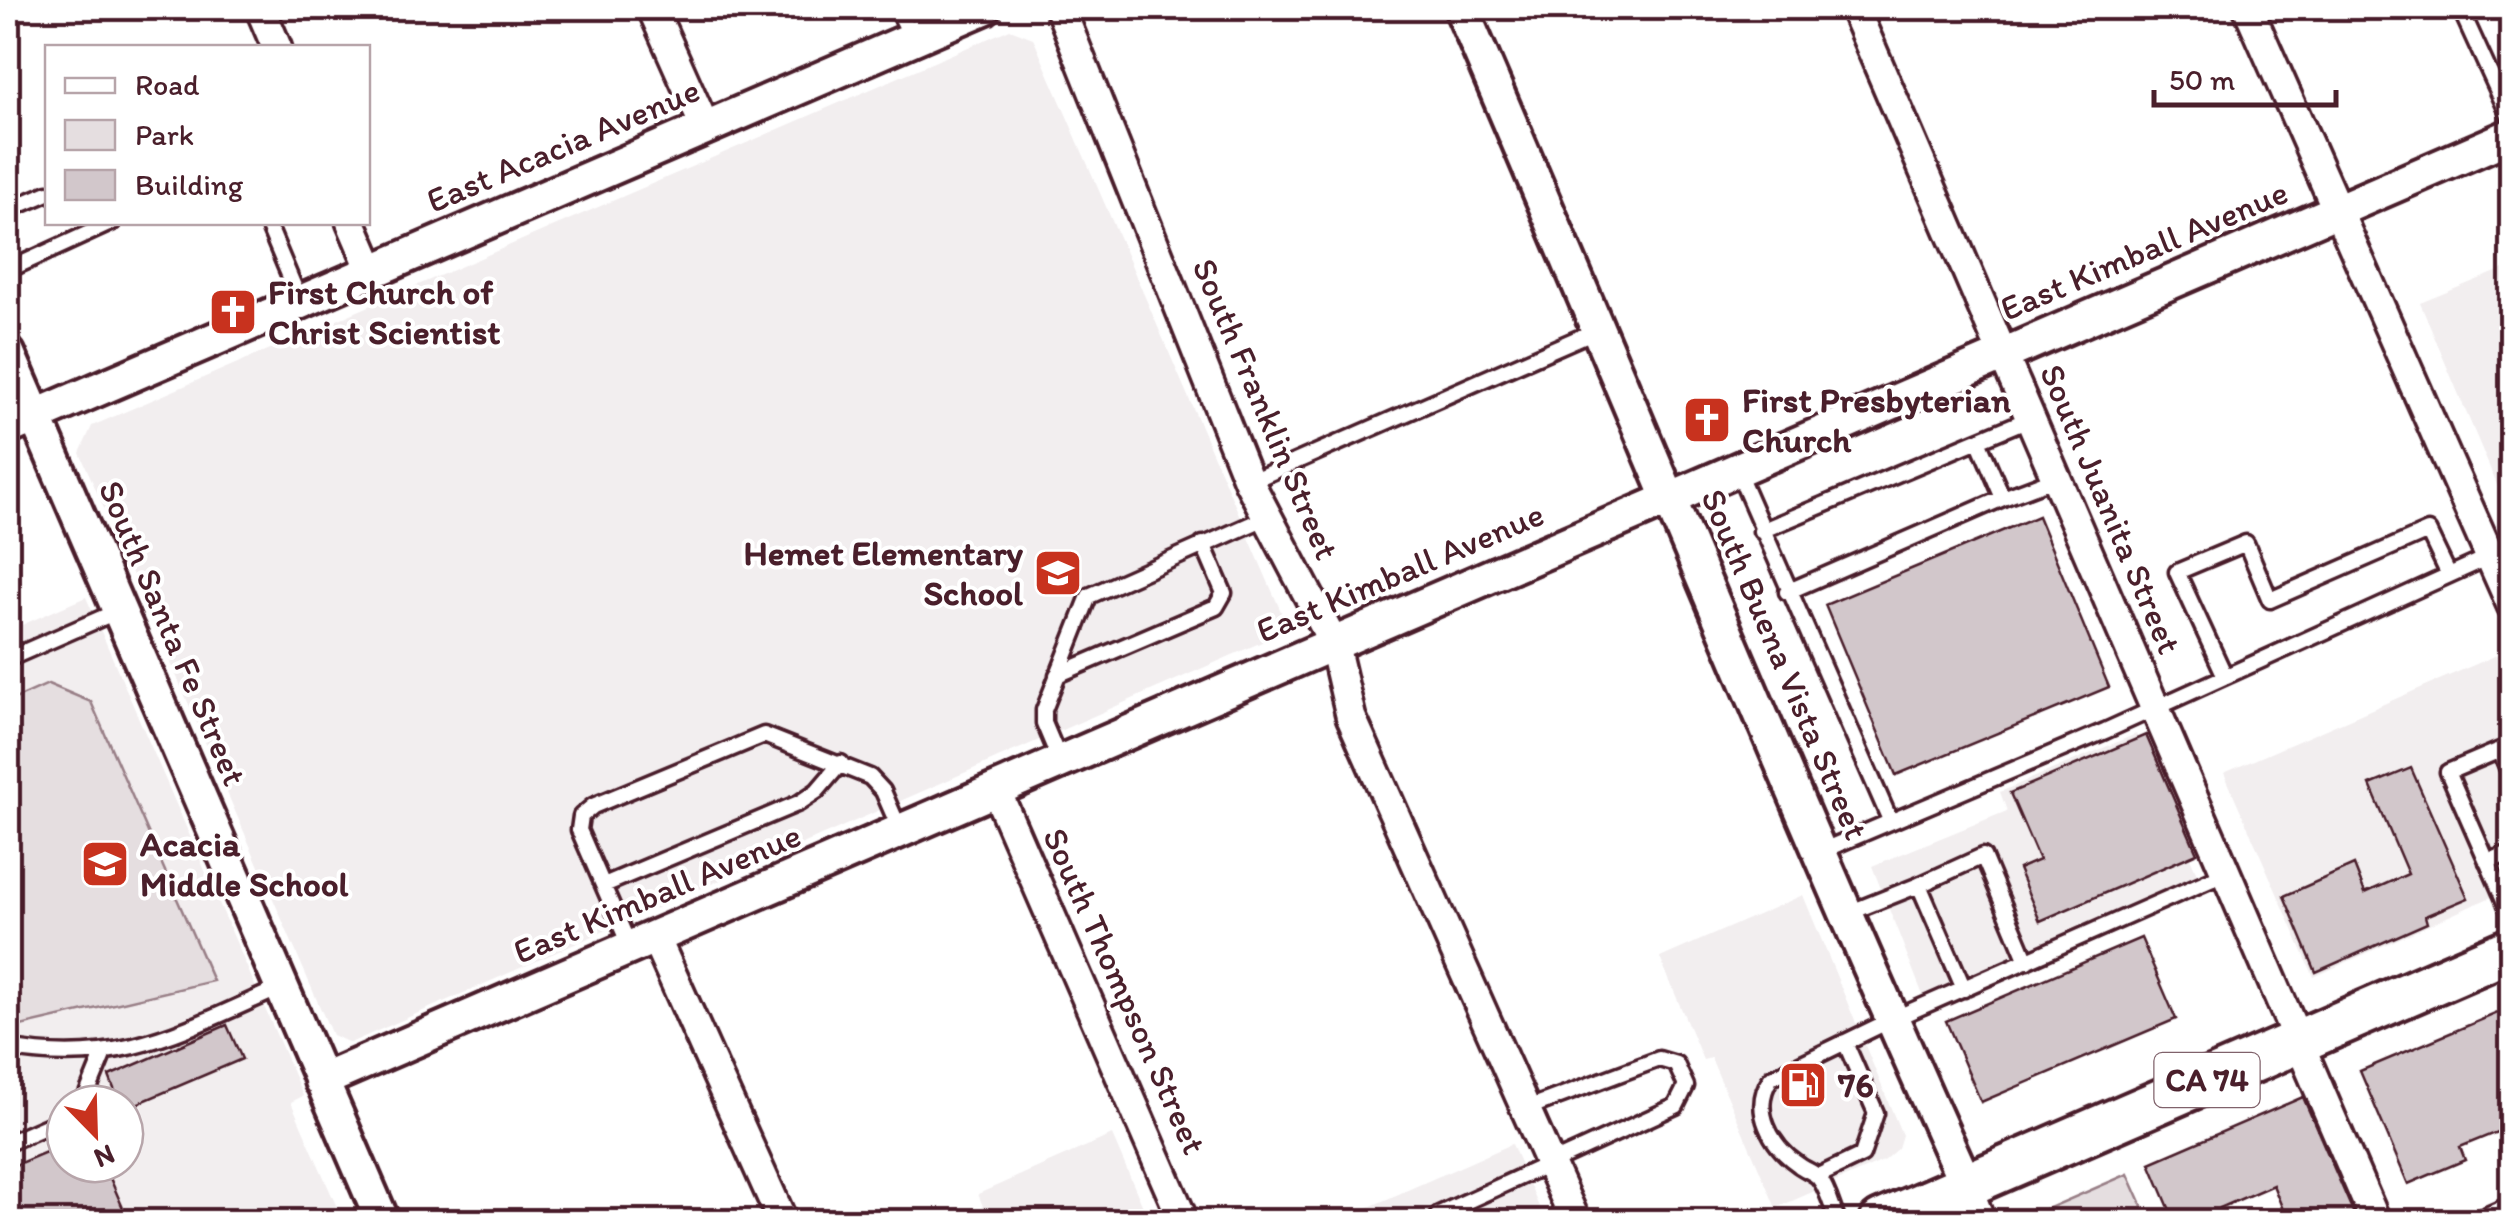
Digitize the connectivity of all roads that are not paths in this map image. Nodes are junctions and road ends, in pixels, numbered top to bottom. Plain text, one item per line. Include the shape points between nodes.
1 (260, 8) edge
2 (652, 8) edge
3 (897, 8) edge
4 (984, 8) edge
5 (1060, 8) edge
6 (1461, 8) edge
7 (1854, 8) edge
8 (2248, 8) edge
9 (2460, 8) edge
10 (912, 39) junction
11 (276, 45) edge
12 (2512, 122) edge
13 (705, 128) junction
14 (2512, 136) edge
15 (45, 194) edge
16 (8, 210) edge
17 (2337, 210) junction
18 (107, 225) edge
19 (268, 225) edge
20 (353, 225) edge
21 (8, 270) edge
22 (372, 271) junction
23 (300, 302) junction
24 (1600, 329) junction
25 (8, 352) edge
26 (2003, 354) junction
27 (2030, 418) junction
28 (22, 422) edge
29 (1978, 440) junction
30 (1737, 470) junction
31 (2056, 478) junction
32 (1250, 482) junction
33 (1673, 498) junction
34 (2003, 498) junction
35 (1265, 518) junction
36 (1761, 531) junction
37 (1204, 544) junction
38 (2499, 566) edge
39 (2448, 574) junction
40 (1787, 592) junction
41 (2512, 606) edge
42 (120, 610) junction
43 (1334, 644) junction
44 (8, 660) edge
45 (1057, 674) junction
46 (2224, 674) junction
47 (2156, 708) junction
48 (2506, 748) edge
49 (841, 762) junction
50 (1060, 762) junction
51 (2512, 780) edge
52 (996, 790) junction
53 (1890, 820) junction
54 (900, 831) junction
55 (1819, 852) junction
56 (2512, 852) edge
57 (2487, 862) junction
58 (2226, 873) junction
59 (604, 885) junction
60 (1919, 885) junction
61 (1846, 914) junction
62 (2512, 918) edge
63 (643, 942) junction
64 (2512, 948) edge
65 (2026, 961) junction
66 (282, 987) junction
67 (1964, 989) junction
68 (1892, 1020) junction
69 (2298, 1040) junction
70 (1845, 1042) junction
71 (8, 1048) edge
72 (103, 1056) junction
73 (321, 1081) junction
74 (91, 1084) edge
75 (1525, 1108) junction
76 (45, 1127) edge
77 (8, 1143) edge
78 (1548, 1160) junction
79 (1818, 1176) junction
80 (1974, 1203) edge
81 (2512, 1204) edge
82 (382, 1222) edge
83 (782, 1222) edge
84 (1184, 1222) edge
85 (1434, 1222) edge
86 (1576, 1222) edge
87 (1838, 1222) edge
88 (1881, 1222) edge
89 (2376, 1222) edge
90 (2471, 1222) edge

1 - 11 street
2 - 13 street
3 - 10 lane
4 - 10 street, East Acacia Avenue
5 - 32 street, South Franklin Street
6 - 24 street, South Buena Vista Street
7 - 26 street, South Juanita Street
8 - 17 street
9 - 12 lane
10 - 13 street, East Acacia Avenue
13 - 22 street, East Acacia Avenue
14 - 17 street, East Kimball Avenue
15 - 16 lane
17 - 26 street, East Kimball Avenue
17 - 38 street
18 - 21 lane
19 - 23 lane
20 - 22 street
22 - 23 street, East Acacia Avenue
23 - 28 street, East Acacia Avenue
24 - 32 lane
24 - 33 street, South Buena Vista Street
25 - 28 street, South Santa Fe Street
26 - 27 street, South Juanita Street
26 - 30 street, East Kimball Avenue
27 - 29 lane
27 - 31 street, South Juanita Street
28 - 42 street, South Santa Fe Street
29 - 34 lane
29 - 36 lane
30 - 33 street, East Kimball Avenue
30 - 36 lane
31 - 34 lane
31 - 47 street, South Juanita Street
32 - 35 street, South Franklin Street
33 - 43 street, East Kimball Avenue
33 - 55 street, South Buena Vista Street
34 - 40 lane
35 - 37 lane
35 - 43 street, South Franklin Street
36 - 40 lane
37 - 45 lane via 1089,596
37 - 45 lane via 1224,592 1216,606
38 - 39 lane
38 - 41 street
39 - 46 lane
39 - 46 lane via 2428,531 2270,600 2246,543 2177,572
40 - 53 lane
42 - 44 lane
42 - 66 street, South Santa Fe Street
43 - 50 street, East Kimball Avenue
43 - 75 street, South Franklin Street via 1351,717
45 - 50 lane via 1044,723
46 - 47 lane
47 - 53 lane
47 - 58 street, South Juanita Street
48 - 51 lane
48 - 57 lane via 2448,772
49 - 54 lane via 883,791
49 - 59 lane via 799,804
49 - 59 lane via 764,735 593,806 580,830
50 - 52 street, East Kimball Avenue
52 - 54 street, East Kimball Avenue
52 - 84 street, South Thompson Street
53 - 55 lane
54 - 63 street, East Kimball Avenue
55 - 61 street, South Buena Vista Street
56 - 57 lane
57 - 62 lane
58 - 65 lane
58 - 69 street, South Juanita Street
59 - 63 lane
60 - 61 lane
60 - 65 lane via 1983,856
60 - 67 lane
61 - 68 street, South Buena Vista Street
63 - 73 street, East Kimball Avenue
63 - 83 street
64 - 69 main road, CA 74
65 - 67 lane
66 - 72 lane via 140,1048
66 - 73 street, South Santa Fe Street
67 - 68 lane
68 - 70 lane
68 - 80 street, South Buena Vista Street
69 - 80 main road, CA 74
69 - 89 street, South Juanita Street
70 - 79 lane via 1876,1114 1862,1154
70 - 79 lane via 1783,1069 1763,1090 1761,1108 1774,1140
71 - 72 lane
72 - 74 lane
73 - 82 street, South Santa Fe Street
75 - 78 street, South Franklin Street
75 - 78 lane via 1659,1059 1676,1064 1686,1086 1676,1106
76 - 77 lane
78 - 85 lane
78 - 86 street, South Franklin Street
79 - 87 lane
80 - 88 main road, CA 74
81 - 90 lane

